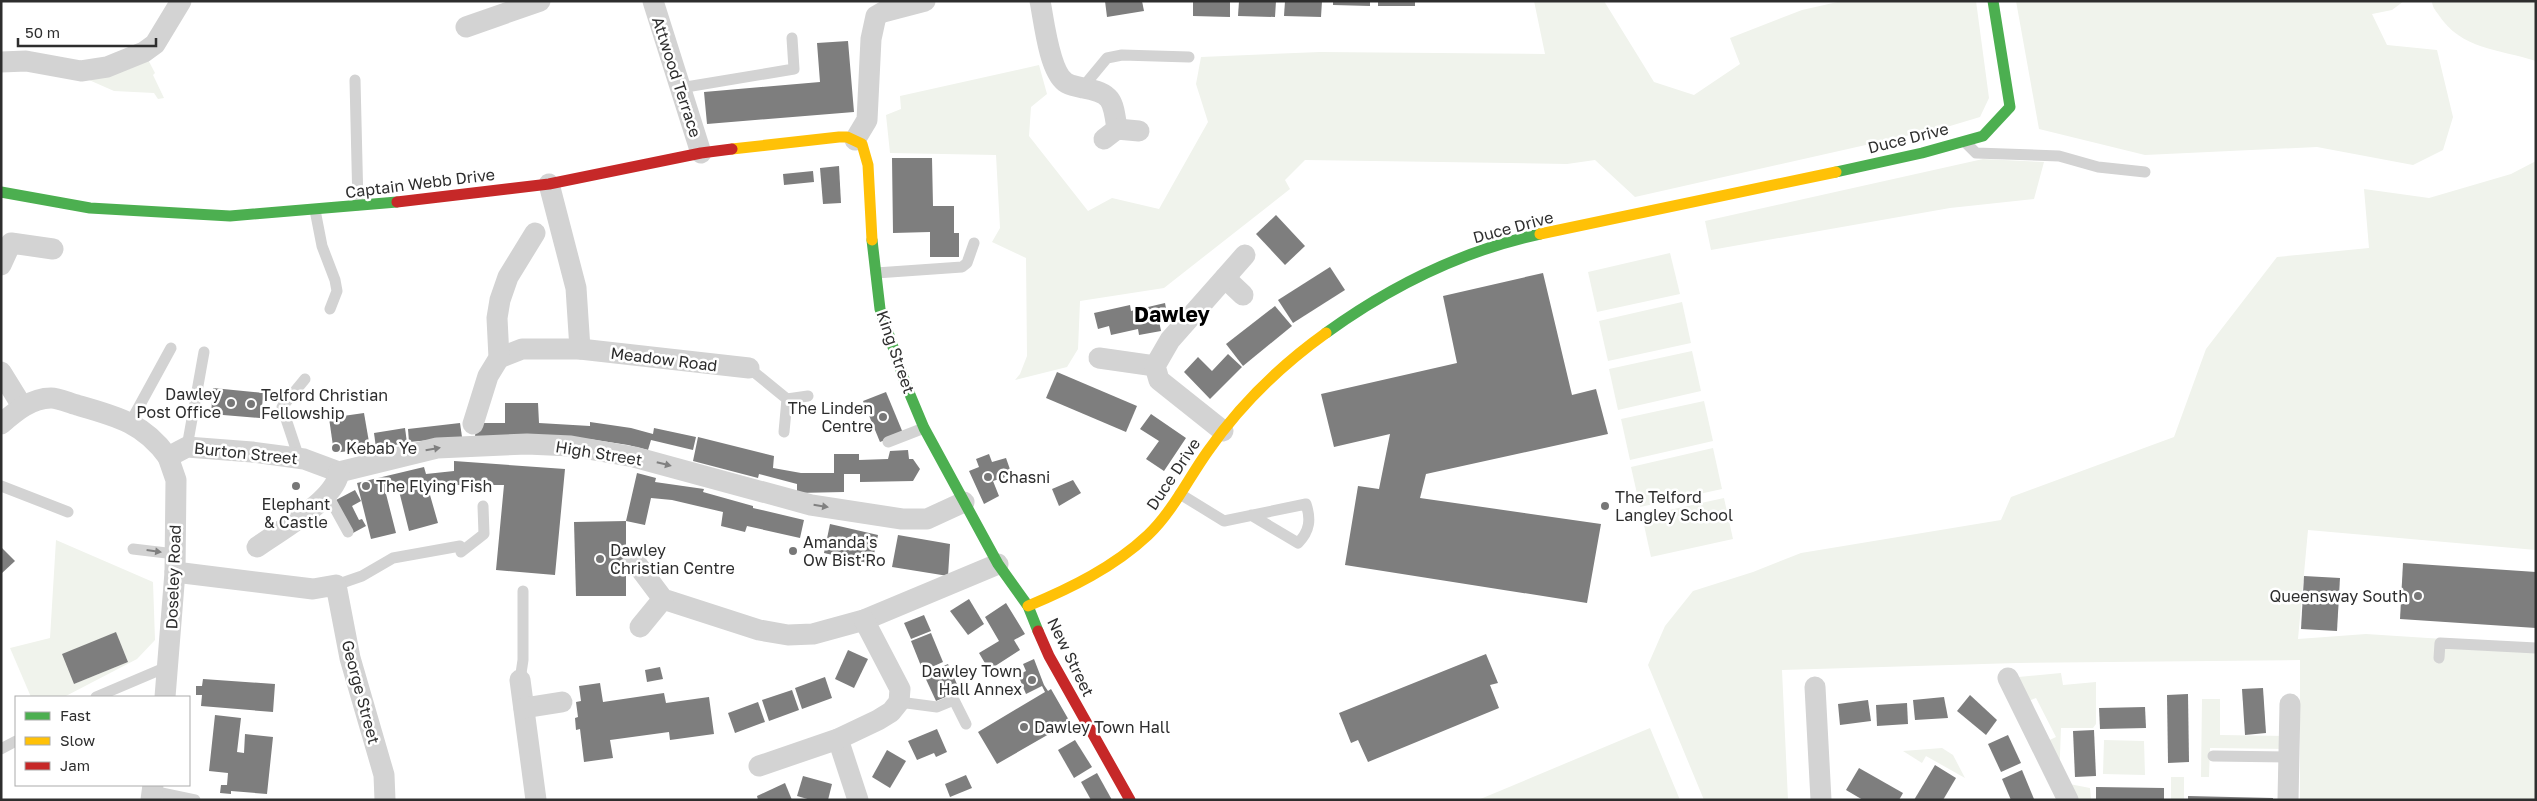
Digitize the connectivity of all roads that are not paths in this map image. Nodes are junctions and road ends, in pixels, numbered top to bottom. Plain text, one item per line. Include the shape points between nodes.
1 (181, 1) edge
2 (540, 1) edge
3 (925, 1) edge
4 (1040, 1) edge
5 (1993, 1) edge
6 (651, 2) edge
7 (873, 8) edge
8 (466, 27) dead end
9 (792, 38) dead end
10 (1189, 57) dead end
11 (1, 62) edge
12 (355, 80) dead end
13 (1082, 87) junction
14 (680, 88) junction
15 (1139, 131) dead end
16 (847, 138) junction
17 (1964, 141) junction
18 (701, 153) junction
19 (2145, 172) dead end
20 (549, 184) junction
21 (1, 192) edge
22 (358, 207) junction
23 (315, 210) junction
24 (1502, 230) dead end
25 (535, 232) dead end
26 (974, 243) dead end
27 (1506, 244) junction
28 (53, 250) dead end
29 (1245, 255) dead end
30 (1, 265) edge
31 (876, 274) junction
32 (1225, 278) junction
33 (1244, 296) dead end
34 (330, 309) dead end
35 (171, 348) dead end
36 (580, 349) junction
37 (204, 352) dead end
38 (499, 358) junction
39 (1099, 358) dead end
40 (1156, 366) junction
41 (749, 368) joint
42 (1, 372) edge
43 (305, 379) dead end
44 (808, 396) dead end
45 (787, 399) junction
46 (22, 406) junction
47 (130, 423) junction
48 (1, 424) edge
49 (473, 424) dead end
50 (924, 428) junction
51 (1223, 431) junction
52 (784, 432) dead end
53 (888, 442) dead end
54 (187, 447) junction
55 (168, 457) junction
56 (299, 458) junction
57 (339, 472) junction
58 (4, 487) edge
59 (327, 494) junction
60 (1180, 494) junction
61 (964, 502) junction
62 (483, 506) dead end
63 (68, 512) dead end
64 (1251, 515) junction
65 (348, 532) dead end
66 (257, 547) dead end
67 (133, 548) dead end
68 (633, 559) dead end
69 (175, 563) junction
70 (998, 564) junction
71 (336, 585) junction
72 (523, 591) dead end
73 (663, 599) junction
74 (1028, 606) junction
75 (864, 620) junction
76 (640, 627) dead end
77 (2536, 648) edge
78 (2439, 658) dead end
79 (169, 666) junction
80 (2008, 678) dead end
81 (520, 680) joint
82 (1815, 687) dead end
83 (98, 696) edge
84 (165, 696) edge
85 (562, 702) dead end
86 (899, 702) junction
87 (2290, 704) dead end
88 (524, 708) junction
89 (966, 724) dead end
90 (838, 739) junction
91 (15, 742) edge
92 (1, 749) edge
93 (2213, 756) dead end
94 (2289, 757) junction
95 (759, 766) dead end
96 (152, 792) edge
97 (195, 800) edge
98 (385, 800) edge
99 (536, 800) edge
100 (858, 800) edge
101 (1130, 800) edge
102 (1821, 800) edge
103 (2068, 800) edge
104 (2288, 800) edge

1 - 11 street via 155,44 144,52 107,66 81,70 26,61
2 - 8 street
3 - 7 street via 883,12
4 - 13 street via 1054,65 1065,82
5 - 17 street, Duce Drive via 2010,107 1984,136
6 - 14 street, Attwood Terrace
7 - 16 street via 867,120
9 - 14 lane via 794,69
10 - 13 lane via 1122,55 1107,58
12 - 22 lane
13 - 15 street via 1100,91 1114,104 1111,134
14 - 18 street, Attwood Terrace
16 - 18 street, Captain Webb Drive
16 - 31 street, King Street via 862,144 868,165
17 - 19 lane via 1976,153 2059,156 2098,166
17 - 27 street, Duce Drive
18 - 20 street, Captain Webb Drive
20 - 22 street, Captain Webb Drive
20 - 36 street via 571,260
21 - 23 street, Captain Webb Drive via 90,208 230,216
22 - 23 street, Captain Webb Drive
23 - 34 lane via 322,246 336,280 337,291
24 - 27 lane
25 - 38 street via 508,277 500,300 496,318
26 - 31 lane via 967,263 962,267
27 - 51 street, Duce Drive via 1446,263 1365,306 1301,351
28 - 30 street via 11,243
29 - 32 street
31 - 50 street, King Street via 883,322
32 - 33 street
32 - 40 street via 1170,340
35 - 47 lane
36 - 38 street, Meadow Road via 522,349
36 - 41 street, Meadow Road
37 - 54 lane
38 - 49 street via 488,376
39 - 40 street
40 - 51 street via 1159,380
41 - 45 lane
42 - 46 street
43 - 56 lane via 282,407
44 - 45 lane
45 - 52 lane
46 - 47 street via 51,398
46 - 48 street
47 - 55 street via 157,442
50 - 53 lane
50 - 61 street, King Street
51 - 60 street, Duce Drive
54 - 55 street, Burton Street
54 - 56 street, Burton Street
55 - 69 street, Doseley Road via 176,480
56 - 57 street, Burton Street
57 - 59 street via 338,480
57 -> 61 street, High Street via 437,448 528,444 571,446 653,461 811,504 902,519 927,519
58 - 63 lane
59 - 65 lane
59 - 66 street via 321,502
60 - 64 lane via 1224,522
60 - 74 street, Duce Drive via 1149,534 1124,556 1070,588
61 - 70 street, King Street
62 - 71 lane via 484,534 461,549 393,558 362,576
64 - 64 lane via 1306,504 1310,516 1306,535 1298,542
67 -> 69 lane
68 - 73 street
69 - 71 street via 313,589
69 - 79 street, Doseley Road
70 - 74 street, New Street
70 - 75 street
71 - 98 street, George Street via 350,658 384,775
72 - 81 lane
73 - 75 street via 759,630 788,635 813,634
73 - 76 street
74 - 101 street, New Street via 1049,656
75 - 86 street via 900,689
77 - 78 lane via 2440,643
79 - 83 lane
79 - 84 street, Doseley Road
80 - 103 street
81 - 88 street
82 - 102 street
85 - 88 street
86 - 89 lane via 937,707 954,700
86 - 90 street via 891,712
87 - 94 street
88 - 99 street
90 - 95 street
90 - 100 street
91 - 92 lane
93 - 94 lane
94 - 104 street
96 - 97 lane

